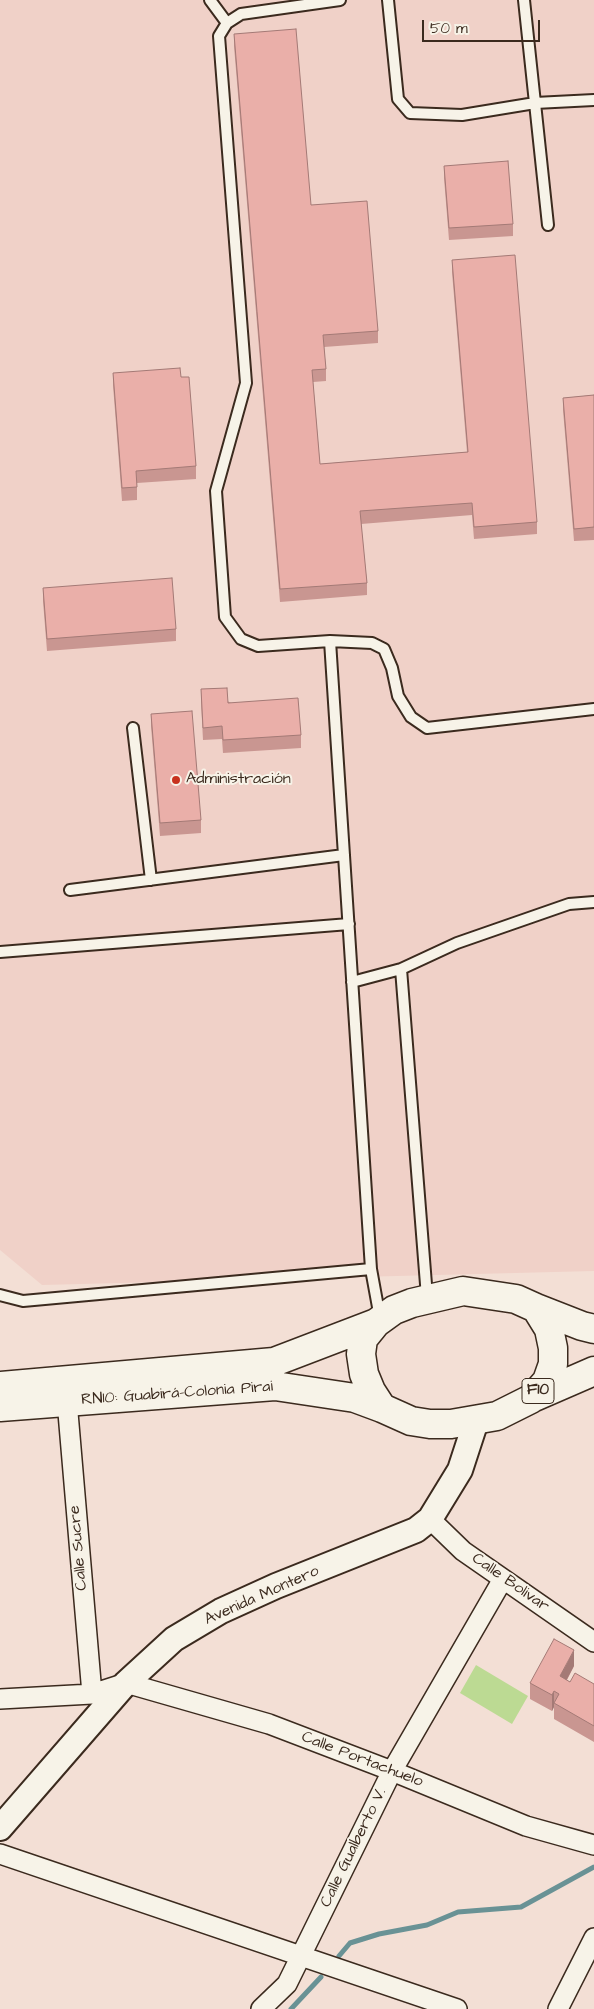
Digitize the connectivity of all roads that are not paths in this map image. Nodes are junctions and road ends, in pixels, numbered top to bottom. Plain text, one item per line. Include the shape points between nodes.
1 (210, 0) edge
2 (340, 0) edge
3 (388, 0) edge
4 (524, 0) edge
5 (226, 23) junction
6 (594, 100) edge
7 (535, 103) junction
8 (548, 224) dead end
9 (330, 641) junction
10 (594, 709) edge
11 (133, 728) dead end
12 (344, 855) junction
13 (151, 880) junction
14 (70, 890) dead end
15 (594, 902) edge
16 (349, 924) junction
17 (0, 952) edge
18 (401, 969) junction
19 (352, 982) junction
20 (371, 1270) junction
21 (0, 1295) edge
22 (427, 1298) junction
23 (536, 1308) junction
24 (378, 1321) junction
25 (594, 1329) edge
26 (594, 1370) edge
27 (0, 1386) edge
28 (531, 1399) junction
29 (67, 1401) junction
30 (0, 1407) edge
31 (382, 1408) junction
32 (476, 1421) junction
33 (430, 1519) junction
34 (503, 1579) junction
35 (594, 1642) edge
36 (126, 1683) junction
37 (92, 1694) junction
38 (0, 1699) edge
39 (392, 1771) junction
40 (0, 1828) edge
41 (594, 1845) edge
42 (0, 1854) edge
43 (594, 1938) edge
44 (301, 1957) junction
45 (261, 2009) edge
46 (457, 2009) edge
47 (558, 2009) edge

1 - 5 lane
2 - 5 lane via 241,14
3 - 7 lane via 398,99 410,113 462,115
4 - 7 lane
5 - 9 lane via 219,36 246,383 216,491 224,617 241,639 258,646
6 - 7 lane
7 - 8 lane
9 - 10 lane via 372,643 384,650 398,696 410,717 427,728
9 - 12 lane
11 - 13 lane
12 - 13 lane
12 - 16 lane
13 - 14 lane
15 - 18 lane via 569,904 458,943
16 - 17 lane
16 - 19 lane
18 - 19 lane
18 - 22 lane
19 - 20 lane
20 - 21 lane via 23,1301
20 - 24 lane
22 - 23 highway via 463,1291 516,1299
22 - 24 highway via 394,1310
23 - 25 highway
23 - 28 highway, F10 via 549,1329 553,1364 547,1381
24 - 27 highway, RN10: Guabirá-Colonia Pirai via 274,1362
24 - 31 highway via 363,1339 362,1354 364,1374
26 - 28 highway, F10
28 - 32 highway, F10 via 497,1416
29 - 30 highway, RN10: Guabirá-Colonia Pirai / F10
29 - 31 highway, RN10: Guabirá-Colonia Pirai / F10 via 275,1386 355,1398
29 - 37 street, Calle Sucre
31 - 32 highway, F10 via 410,1420 430,1424
32 - 33 street, Avenida Montero via 460,1470
33 - 34 street, Calle Bolivar via 463,1551
33 - 36 street, Avenida Montero via 416,1530 221,1611 174,1639
34 - 35 street, Calle Bolivar
34 - 39 street, Calle Gualberto V.
36 - 37 street
36 - 39 street, Calle Portachuelo via 269,1724
36 - 40 street, Avenida Montero
37 - 38 street
39 - 41 street, Calle Portachuelo via 526,1826
39 - 44 street, Calle Gualberto V.
42 - 44 street
43 - 47 street
44 - 45 street, Calle Gualberto V. via 287,1984
44 - 46 street

